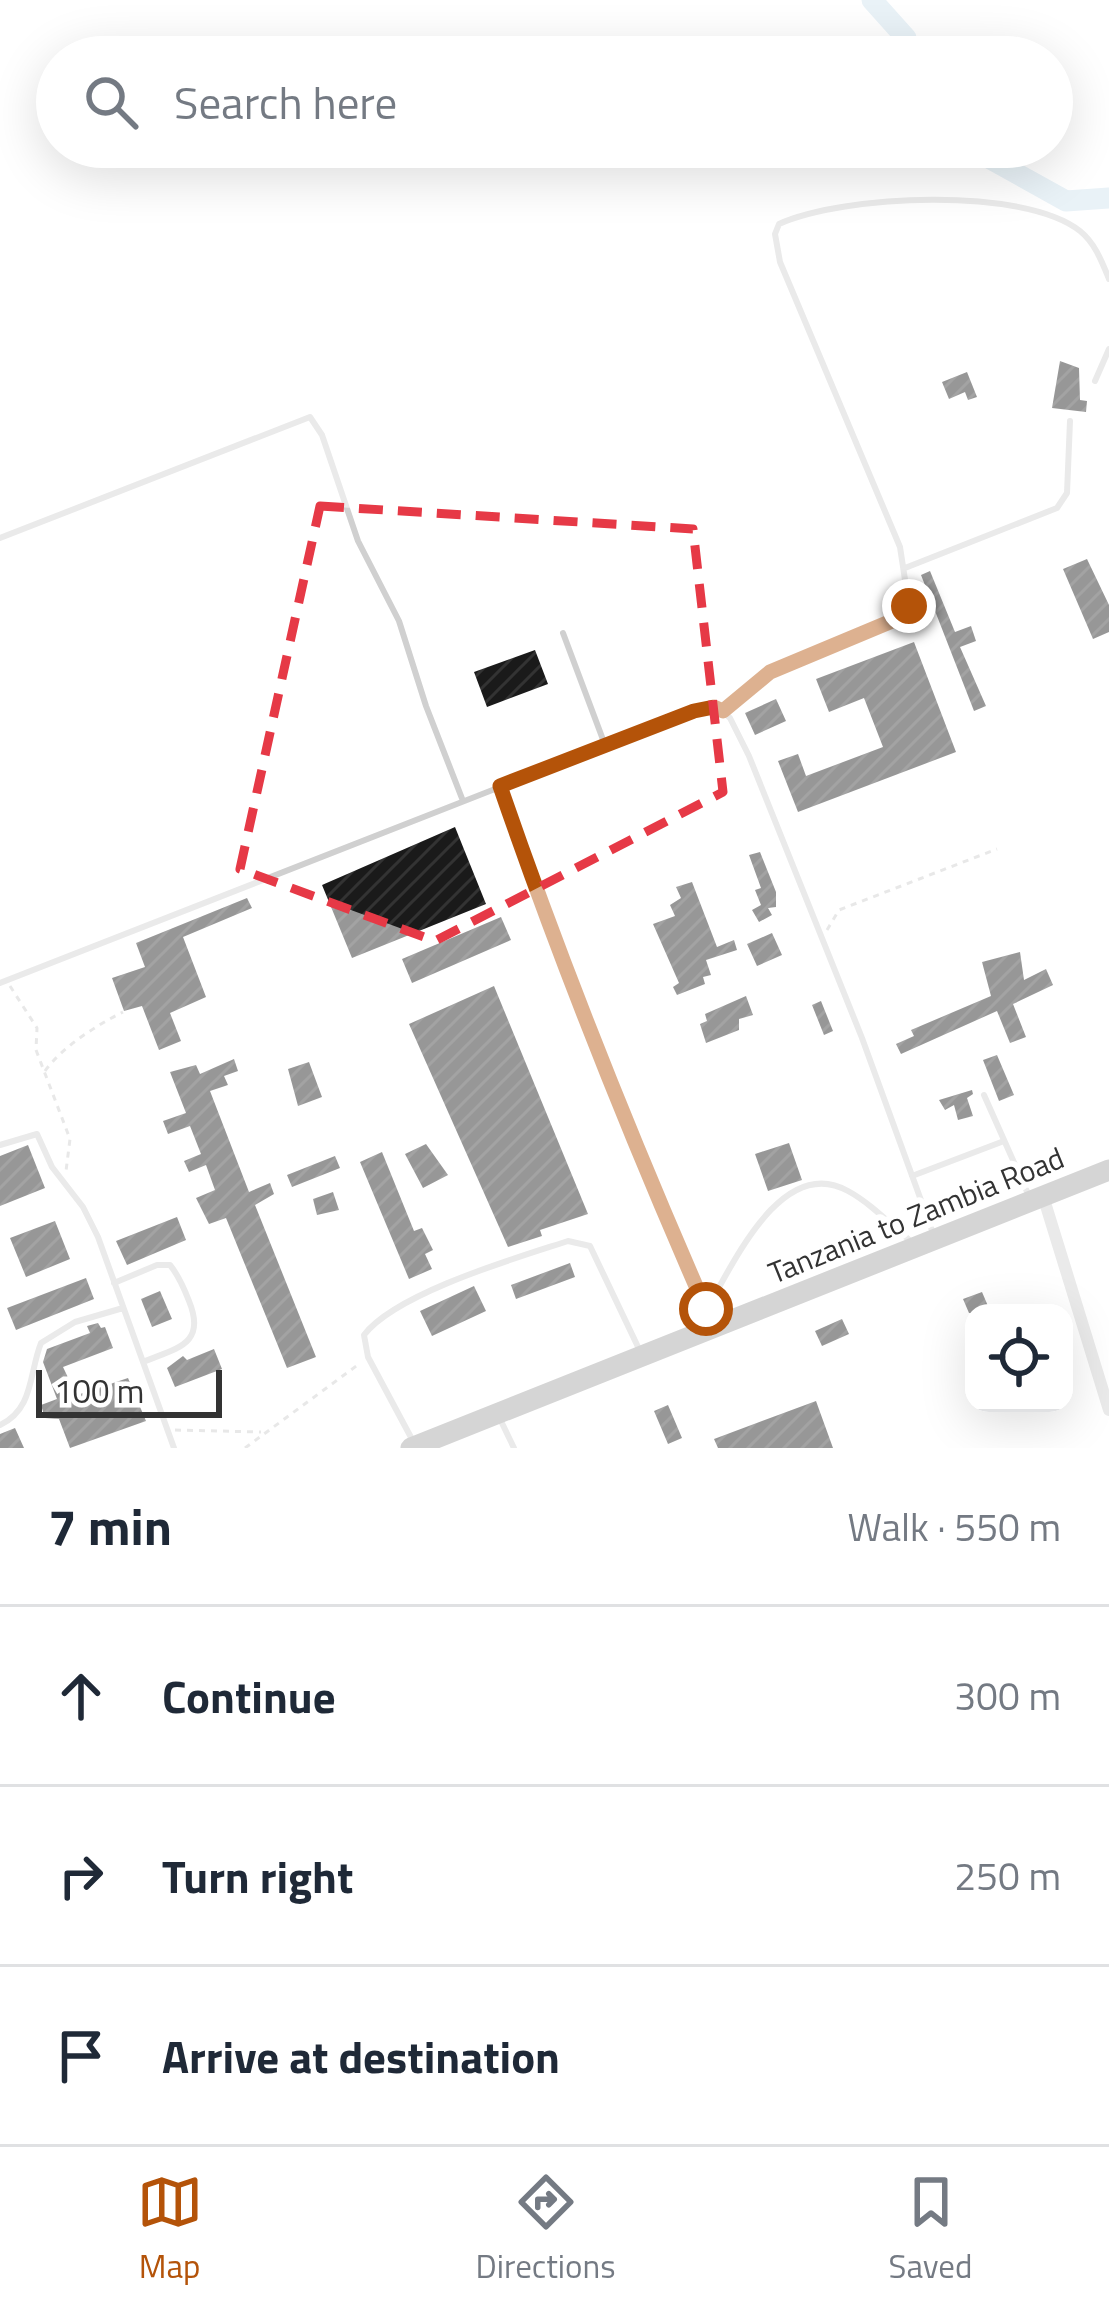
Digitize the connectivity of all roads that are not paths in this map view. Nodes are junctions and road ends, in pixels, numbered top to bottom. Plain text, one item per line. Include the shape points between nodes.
1 (1109, 279) edge
2 (1109, 349) edge
3 (1095, 381) dead end
4 (1070, 421) dead end
5 (0, 538) edge
6 (905, 568) junction
7 (562, 632) dead end
8 (723, 711) junction
9 (605, 745) junction
10 (500, 786) junction
11 (463, 801) junction
12 (4, 982) edge
13 (984, 1095) dead end
14 (1004, 1141) junction
15 (0, 1145) edge
16 (1109, 1171) edge
17 (912, 1176) junction
18 (1037, 1198) junction
19 (926, 1243) junction
20 (114, 1283) junction
21 (123, 1308) junction
22 (711, 1318) junction
23 (641, 1354) junction
24 (143, 1362) junction
25 (1109, 1410) edge
26 (497, 1413) junction
27 (0, 1425) edge
28 (414, 1447) edge
29 (174, 1448) edge
30 (514, 1448) edge

1 - 6 lane via 1081,232 1022,208 923,198 779,224 775,242 786,280
2 - 3 lane
4 - 6 lane via 1067,493 1057,508
5 - 11 lane via 310,417 398,621
6 - 8 lane via 909,606 898,618 770,672
7 - 9 lane
8 - 9 lane via 694,711
8 - 17 lane via 749,756
9 - 10 lane
10 - 11 lane
10 - 22 lane
11 - 12 lane
13 - 14 lane
14 - 17 lane
14 - 18 lane
15 - 20 lane via 37,1134 91,1222
16 - 18 highway, Tanzania to Zambia Road
17 - 19 lane
18 - 19 highway, Tanzania to Zambia Road
18 - 25 street
19 - 22 highway, Tanzania to Zambia Road
19 - 22 lane via 850,1192 804,1186 760,1222
20 - 21 lane
20 - 24 lane via 170,1265 195,1316 184,1345
21 - 24 lane
21 - 27 lane via 41,1343 28,1396
22 - 23 highway, Tanzania to Zambia Road
23 - 26 highway, Tanzania to Zambia Road
23 - 28 lane via 590,1246 568,1241 449,1283 398,1307 364,1335
24 - 29 lane
26 - 28 highway, Tanzania to Zambia Road
26 - 30 lane

